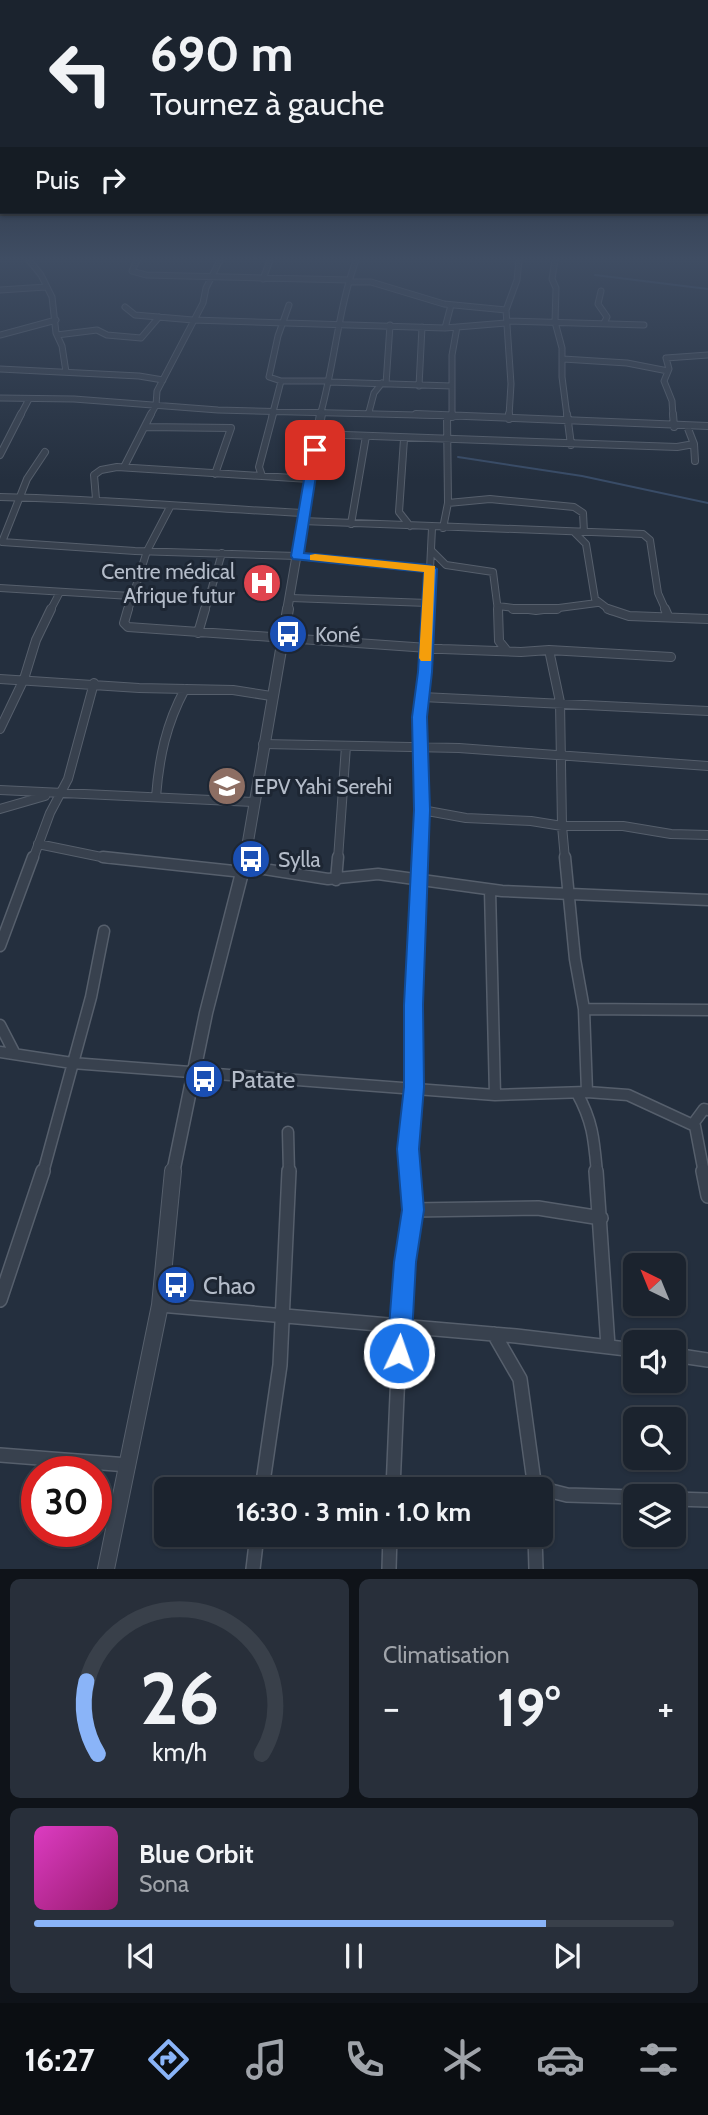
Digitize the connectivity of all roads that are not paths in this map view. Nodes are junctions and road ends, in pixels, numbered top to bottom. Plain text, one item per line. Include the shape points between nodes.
1 (75, 333) edge
2 (103, 333) edge
3 (145, 333) edge
4 (186, 333) edge
5 (281, 333) edge
6 (337, 333) edge
7 (389, 333) edge
8 (422, 333) edge
9 (456, 333) edge
10 (508, 333) edge
11 (557, 333) edge
12 (57, 335) joint
13 (708, 355) edge
14 (563, 359) junction
15 (0, 369) edge
16 (668, 371) junction
17 (66, 372) junction
18 (163, 380) junction
19 (281, 381) junction
20 (329, 382) junction
21 (384, 384) junction
22 (419, 386) junction
23 (452, 387) junction
24 (0, 398) edge
25 (29, 399) junction
26 (156, 405) junction
27 (275, 410) junction
28 (321, 412) junction
29 (369, 412) junction
30 (449, 417) junction
31 (509, 419) junction
32 (569, 421) junction
33 (674, 426) junction
34 (687, 426) junction
35 (708, 426) edge
36 (145, 427) junction
37 (318, 434) junction
38 (366, 436) junction
39 (404, 439) junction
40 (446, 440) junction
41 (694, 444) junction
42 (571, 445) junction
43 (45, 452) dead end
44 (0, 455) edge
45 (695, 461) dead end
46 (124, 467) junction
47 (215, 474) junction
48 (262, 476) junction
49 (309, 478) junction
50 (0, 497) edge
51 (20, 497) junction
52 (96, 499) junction
53 (448, 503) junction
54 (170, 507) junction
55 (302, 517) junction
56 (351, 524) junction
57 (410, 526) junction
58 (437, 528) junction
59 (4, 530) edge
60 (575, 532) junction
61 (584, 532) junction
62 (147, 551) junction
63 (432, 551) junction
64 (222, 553) junction
65 (298, 556) junction
66 (430, 569) junction
67 (0, 588) edge
68 (61, 592) junction
69 (131, 596) junction
70 (291, 598) junction
71 (428, 603) junction
72 (597, 603) junction
73 (498, 606) junction
74 (668, 616) junction
75 (708, 619) edge
76 (198, 633) junction
77 (283, 639) junction
78 (424, 646) junction
79 (549, 650) junction
80 (507, 651) junction
81 (671, 657) dead end
82 (0, 679) edge
83 (24, 679) junction
84 (94, 684) junction
85 (186, 689) junction
86 (271, 696) junction
87 (422, 698) junction
88 (560, 702) junction
89 (708, 710) edge
90 (0, 729) edge
91 (263, 744) junction
92 (346, 746) junction
93 (421, 748) junction
94 (561, 757) junction
95 (708, 766) edge
96 (0, 790) edge
97 (58, 794) junction
98 (156, 797) junction
99 (253, 802) junction
100 (0, 809) edge
101 (422, 810) junction
102 (562, 826) junction
103 (708, 835) edge
104 (38, 844) junction
105 (243, 869) junction
106 (418, 879) junction
107 (336, 880) junction
108 (490, 890) junction
109 (571, 894) junction
110 (708, 900) edge
111 (104, 931) dead end
112 (0, 946) edge
113 (584, 1009) junction
114 (708, 1010) edge
115 (0, 1025) edge
116 (0, 1052) edge
117 (15, 1054) junction
118 (72, 1063) junction
119 (194, 1072) junction
120 (414, 1087) junction
121 (582, 1092) junction
122 (495, 1095) junction
123 (708, 1110) edge
124 (693, 1124) junction
125 (288, 1132) dead end
126 (708, 1196) edge
127 (413, 1210) junction
128 (601, 1217) junction
129 (2, 1285) edge
130 (0, 1300) edge
131 (159, 1305) junction
132 (284, 1318) junction
133 (400, 1325) junction
134 (494, 1334) junction
135 (608, 1346) junction
136 (623, 1348) edge
137 (686, 1357) edge
138 (708, 1360) edge
139 (0, 1455) edge
140 (128, 1465) junction
141 (264, 1477) edge
142 (394, 1477) edge
143 (533, 1477) edge
144 (553, 1492) edge
145 (623, 1497) edge
146 (686, 1499) edge
147 (708, 1500) edge
148 (256, 1547) edge
149 (390, 1547) edge
150 (535, 1547) edge
151 (106, 1569) edge
152 (253, 1569) edge
153 (389, 1569) edge
154 (536, 1569) edge

1 - 12 street
2 - 3 street via 141,338
4 - 18 street
5 - 19 street via 268,373
6 - 20 street
7 - 21 street
8 - 22 street
9 - 23 street
10 - 31 street
11 - 14 street
12 - 17 street
13 - 16 street via 670,356 666,358
14 - 16 street
14 - 32 street
15 - 17 street
16 - 33 street via 664,381
17 - 18 street
18 - 26 street
19 - 20 street
19 - 27 street
20 - 21 street
20 - 28 street
21 - 22 street
21 - 29 street via 372,397
22 - 23 street
23 - 30 street
24 - 25 street
25 - 26 street
25 - 44 street
26 - 27 street
26 - 36 street
27 - 28 street
27 - 48 street via 259,467
28 - 29 street
28 - 37 street
29 - 30 street
30 - 31 street
30 - 40 street
31 - 32 street
32 - 33 street
32 - 42 street
33 - 34 street
34 - 35 street
34 - 41 street
36 - 46 street
36 - 47 street via 231,429
37 - 38 street
37 - 49 street
38 - 39 street
38 - 56 street
39 - 40 street
39 - 57 street via 399,512
40 - 42 street
40 - 53 street
41 - 42 street
41 - 45 street
43 - 51 street
46 - 47 street
46 - 52 street via 94,475
47 - 48 street
48 - 49 street
49 - 55 street
50 - 51 street
51 - 52 street
51 - 59 street
52 - 54 street
53 - 58 street
53 - 61 street via 490,499 573,508 583,513
54 - 55 street
54 - 62 street
55 - 56 street
55 - 65 street
56 - 57 street
57 - 58 street
58 - 60 street
58 - 63 street
59 - 62 street via 2,542 19,545
60 - 61 street
60 - 72 street via 586,544
61 - 74 street via 649,537 658,593
62 - 64 street
62 - 69 street
63 - 66 street
63 - 73 street via 446,565 491,571
64 - 65 street
64 - 76 street
65 - 66 street
65 - 70 street
66 - 71 street
67 - 68 street
68 - 69 street
68 - 83 street via 36,640
69 - 76 street via 124,623 128,627
70 - 71 street
70 - 77 street
71 - 78 street
72 - 73 street via 550,612
72 - 74 street via 626,615
73 - 80 street via 499,640
74 - 75 street
76 - 77 street
77 - 78 street
77 - 86 street
78 - 80 street
78 - 87 street
79 - 80 street
79 - 81 street
79 - 88 street
82 - 83 street
83 - 84 street
83 - 90 street
84 - 85 street
84 - 97 street via 72,768
85 - 86 street
85 - 98 street via 170,716
86 - 91 street
87 - 88 street
87 - 93 street
88 - 89 street
88 - 94 street
91 - 92 street
91 - 99 street
92 - 93 street
92 - 107 street
93 - 94 street
93 - 101 street
94 - 95 street
94 - 102 street
96 - 97 street
97 - 98 street
97 - 100 street
97 - 104 street
98 - 99 street
99 - 105 street
101 - 102 street
101 - 106 street
102 - 103 street via 623,826
102 - 109 street
104 - 105 street via 113,859
104 - 112 street
105 - 107 street
105 - 119 street
106 - 107 street via 368,874
106 - 108 street
106 - 120 street
108 - 109 street
108 - 122 street
109 - 110 street
109 - 113 street
111 - 118 street
113 - 114 street
113 - 121 street
115 - 117 street
116 - 117 street
117 - 118 street
118 - 119 street
118 - 129 street via 52,1145
119 - 120 street
119 - 131 street via 173,1172
120 - 122 street
120 - 127 street via 408,1149
121 - 122 street
121 - 124 street via 636,1097
121 - 128 street via 594,1133
123 - 124 street
124 - 126 street
125 - 132 street
127 - 128 street via 538,1209
127 - 133 street
128 - 135 street
129 - 130 street
131 - 132 street
131 - 140 street
132 - 133 street
132 - 141 street
133 - 134 street
133 - 142 street
134 - 135 street
134 - 143 street via 520,1380
135 - 136 street
137 - 138 street
139 - 140 street
140 - 151 street
144 - 145 street
146 - 147 street
148 - 152 street
149 - 153 street
150 - 154 street

